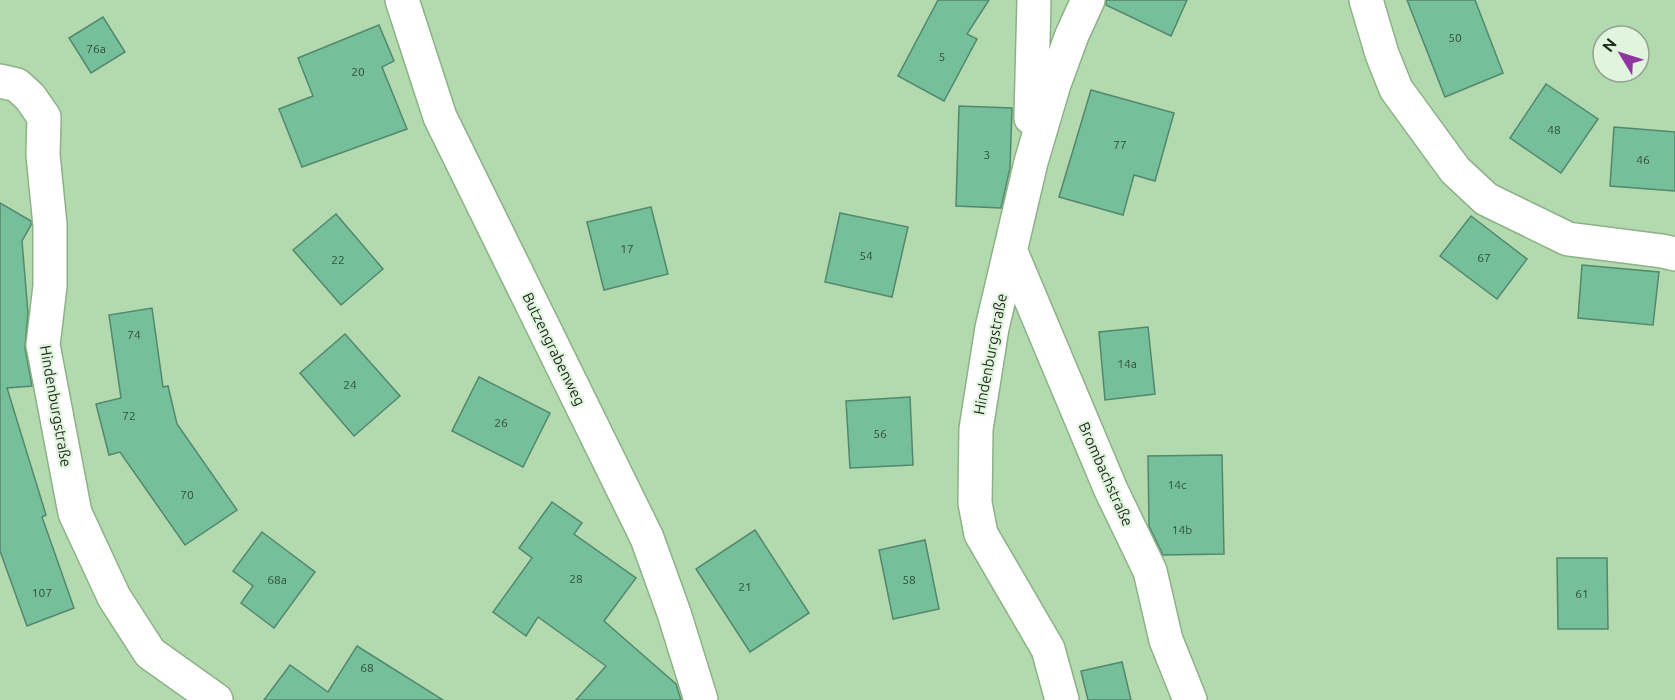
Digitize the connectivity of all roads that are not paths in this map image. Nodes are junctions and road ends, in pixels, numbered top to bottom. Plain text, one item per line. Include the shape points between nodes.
1 (402, 0) edge
2 (1034, 0) edge
3 (1088, 0) edge
4 (1366, 0) edge
5 (0, 81) edge
6 (1030, 162) junction
7 (1011, 252) junction
8 (1675, 254) edge
9 (216, 700) edge
10 (701, 700) edge
11 (1062, 700) edge
12 (1190, 700) edge

1 - 10 street, Butzengrabenweg via 440,117 647,538
2 - 6 street
3 - 6 street, Hindenburgstraße via 1054,84
4 - 8 street via 1396,88 1455,170 1486,199 1568,239
5 - 9 street, Hindenburgstraße via 17,85 44,117 50,286 43,345 75,513 114,597 150,653
6 - 7 street, Hindenburgstraße
7 - 11 street, Hindenburgstraße via 992,328 975,429 975,503 981,534 1048,649
7 - 12 street, Brombachstraße via 1111,490 1150,571 1166,640

